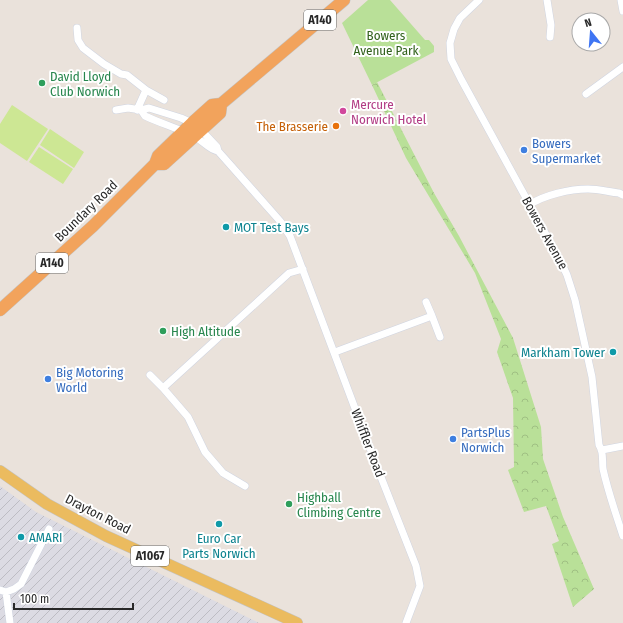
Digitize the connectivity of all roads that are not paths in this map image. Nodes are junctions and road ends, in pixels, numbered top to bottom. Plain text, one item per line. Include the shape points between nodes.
1 (344, 0) edge
2 (479, 0) edge
3 (546, 0) edge
4 (621, 0) edge
5 (623, 11) edge
6 (77, 28) dead end
7 (550, 37) dead end
8 (623, 67) edge
9 (146, 90) junction
10 (586, 94) dead end
11 (164, 100) dead end
12 (221, 104) junction
13 (116, 110) dead end
14 (139, 110) junction
15 (192, 123) junction
16 (183, 132) junction
17 (198, 134) junction
18 (156, 164) junction
19 (623, 195) edge
20 (529, 205) junction
21 (303, 269) junction
22 (426, 302) dead end
23 (0, 310) edge
24 (432, 316) junction
25 (440, 336) dead end
26 (335, 352) junction
27 (150, 375) dead end
28 (163, 388) junction
29 (623, 446) edge
30 (602, 450) junction
31 (0, 471) edge
32 (245, 486) dead end
33 (49, 529) dead end
34 (623, 536) edge
35 (3, 591) edge
36 (10, 623) edge
37 (297, 623) edge
38 (406, 623) edge

1 - 12 highway, Boundary Road / A140
2 - 20 street, Bowers Avenue via 460,18 454,29 450,44 451,59
3 - 7 street via 552,25
4 - 5 street
6 - 9 street via 78,40 83,48
8 - 10 street
9 - 11 street
9 - 14 street
12 - 15 highway, Boundary Road / A140 via 212,105
12 - 17 highway, Boundary Road / A140 via 220,113
13 - 14 street
14 - 15 street via 149,108
14 - 16 street via 144,116
15 - 16 highway, Boundary Road / A140
15 - 17 street, Whiffler Road
16 - 17 street
16 - 18 highway, Boundary Road / A140 via 158,156
17 - 18 highway, Boundary Road / A140 via 164,164
17 - 21 street, Whiffler Road via 217,147 280,221 290,236
18 - 23 highway, Boundary Road / A140 via 93,226
19 - 20 street via 588,189 547,196
20 - 30 street, Bowers Avenue via 567,275 592,377 599,445
21 - 26 street, Whiffler Road
21 - 28 street via 289,273
22 - 24 street
24 - 25 street
24 - 26 street
26 - 38 street, Whiffler Road via 419,575 420,586
27 - 28 street
28 - 32 street via 188,417 205,452 223,473
29 - 30 street
30 - 34 street, Bowers Avenue via 611,501
31 - 37 main road, Drayton Road / A1067 via 47,504 106,536
33 - 35 street via 21,584 14,590
35 - 36 street

